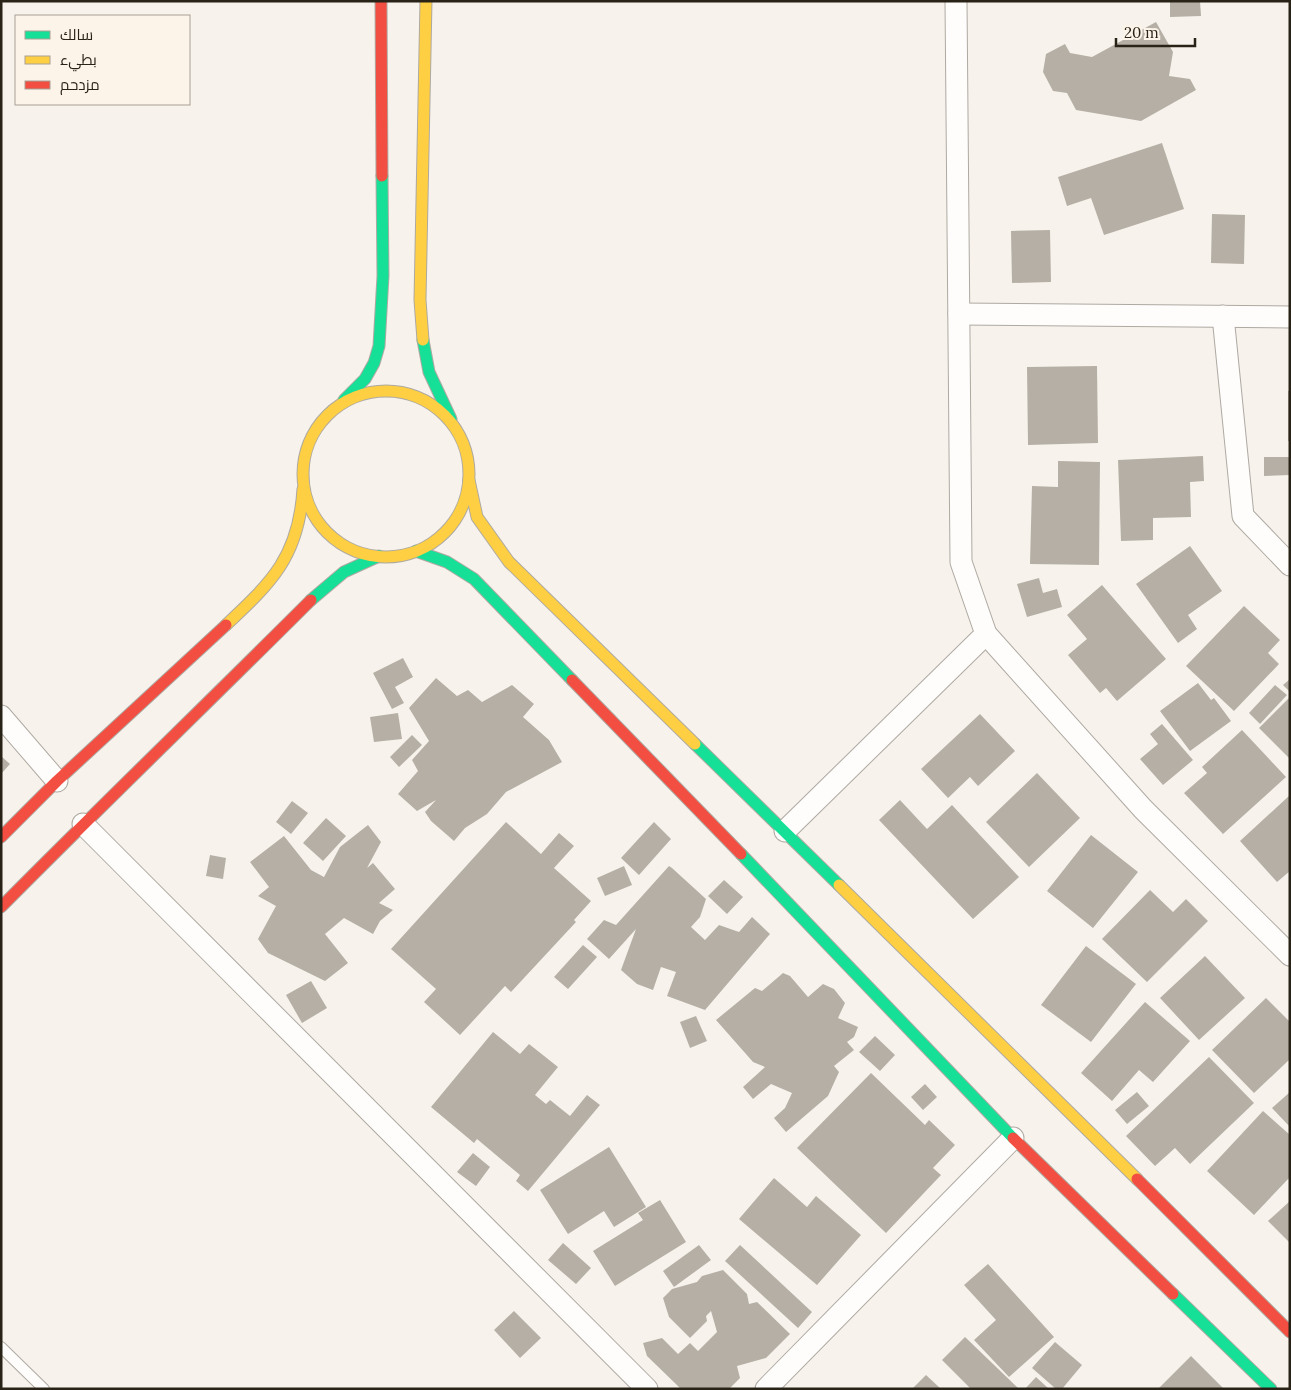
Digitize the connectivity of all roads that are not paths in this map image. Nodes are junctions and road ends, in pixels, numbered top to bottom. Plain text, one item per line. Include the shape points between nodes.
1 (381, 1) edge
2 (426, 1) edge
3 (956, 1) edge
4 (959, 314) junction
5 (1223, 316) junction
6 (1290, 317) edge
7 (339, 405) junction
8 (455, 427) junction
9 (469, 480) junction
10 (303, 485) junction
11 (416, 551) junction
12 (379, 556) junction
13 (1290, 565) edge
14 (986, 634) junction
15 (1, 716) edge
16 (57, 781) junction
17 (83, 824) junction
18 (785, 831) junction
19 (1, 837) edge
20 (1, 907) edge
21 (1290, 955) edge
22 (1013, 1138) junction
23 (1286, 1320) edge
24 (1, 1347) edge
25 (44, 1389) edge
26 (647, 1389) edge
27 (766, 1389) edge
28 (1270, 1389) edge

1 - 7 street via 383,276 379,346 365,379
2 - 8 street via 421,331 429,372
3 - 4 street
4 - 5 street
4 - 14 street via 961,562
5 - 6 street
5 - 13 street via 1243,516
7 - 8 street via 363,394 388,391 414,396 437,408
7 - 10 street via 325,417 306,448
8 - 9 street via 468,462
9 - 11 street via 464,503 452,523 436,540
9 - 18 street via 478,517 509,562
10 - 12 street via 309,507 321,526 337,541 357,552
10 - 16 street via 298,532 278,572 260,593
11 - 12 street via 398,556
11 - 22 street via 434,555 474,580
12 - 17 street via 344,572 319,592
14 - 18 street
14 - 21 street via 1143,809
15 - 16 street
16 - 19 street
17 - 20 street
17 - 26 street
18 - 23 street
22 - 27 street
22 - 28 street
24 - 25 lane

